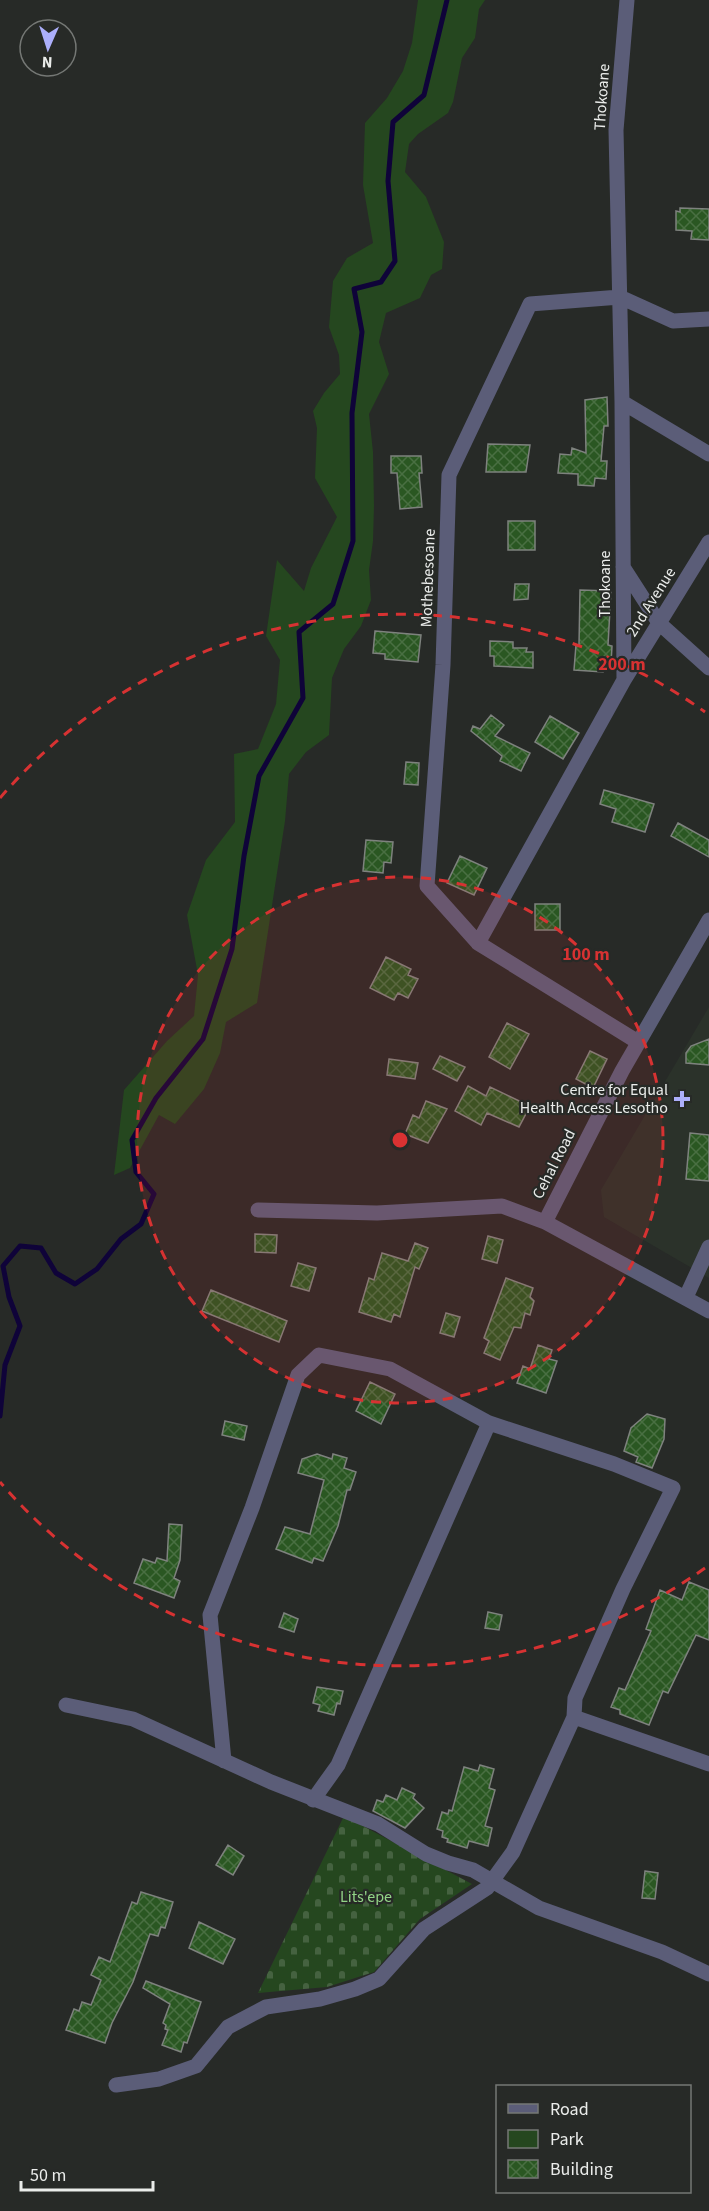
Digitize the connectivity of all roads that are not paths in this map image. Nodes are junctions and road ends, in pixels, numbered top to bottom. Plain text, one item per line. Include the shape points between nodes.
1 (627, 0) edge
2 (620, 297) junction
3 (709, 319) edge
4 (622, 402) junction
5 (709, 454) edge
6 (709, 542) edge
7 (623, 567) junction
8 (659, 623) junction
9 (709, 668) edge
10 (624, 680) junction
11 (709, 920) edge
12 (478, 943) junction
13 (638, 1042) junction
14 (258, 1210) dead end
15 (544, 1222) junction
16 (709, 1247) edge
17 (686, 1297) junction
18 (709, 1311) edge
19 (489, 1423) junction
20 (66, 1705) dead end
21 (574, 1717) junction
22 (224, 1761) junction
23 (709, 1764) edge
24 (313, 1800) junction
25 (493, 1881) junction
26 (709, 1974) edge
27 (116, 2085) dead end

1 - 2 street, Thokoane via 616,129
2 - 3 street via 673,321
2 - 4 street, Thokoane
2 - 12 street, Mothebesoane via 530,304 449,475 443,665 427,886
4 - 5 street
4 - 7 street, Thokoane
6 - 8 street, 2nd Avenue
7 - 8 street
7 - 10 street, Thokoane
8 - 9 street
8 - 10 street, 2nd Avenue
10 - 12 street, Thokoane
11 - 13 street, Cehal Road
12 - 13 street
13 - 15 street, Cehal Road
14 - 15 street via 377,1213 502,1206
15 - 17 street, Cehal Road
16 - 17 street
17 - 18 street, Cehal Road
19 - 21 street via 673,1488 575,1698
19 - 22 street via 390,1369 319,1355 298,1375 210,1615
19 - 24 street via 338,1765
20 - 22 street via 133,1719
21 - 23 street
21 - 25 street via 513,1852
22 - 24 street
24 - 25 street via 378,1824 426,1854
25 - 26 street via 539,1908 662,1952
25 - 27 street via 482,1893 424,1929 379,1979 320,1999 266,2007 228,2027 196,2066 159,2079

